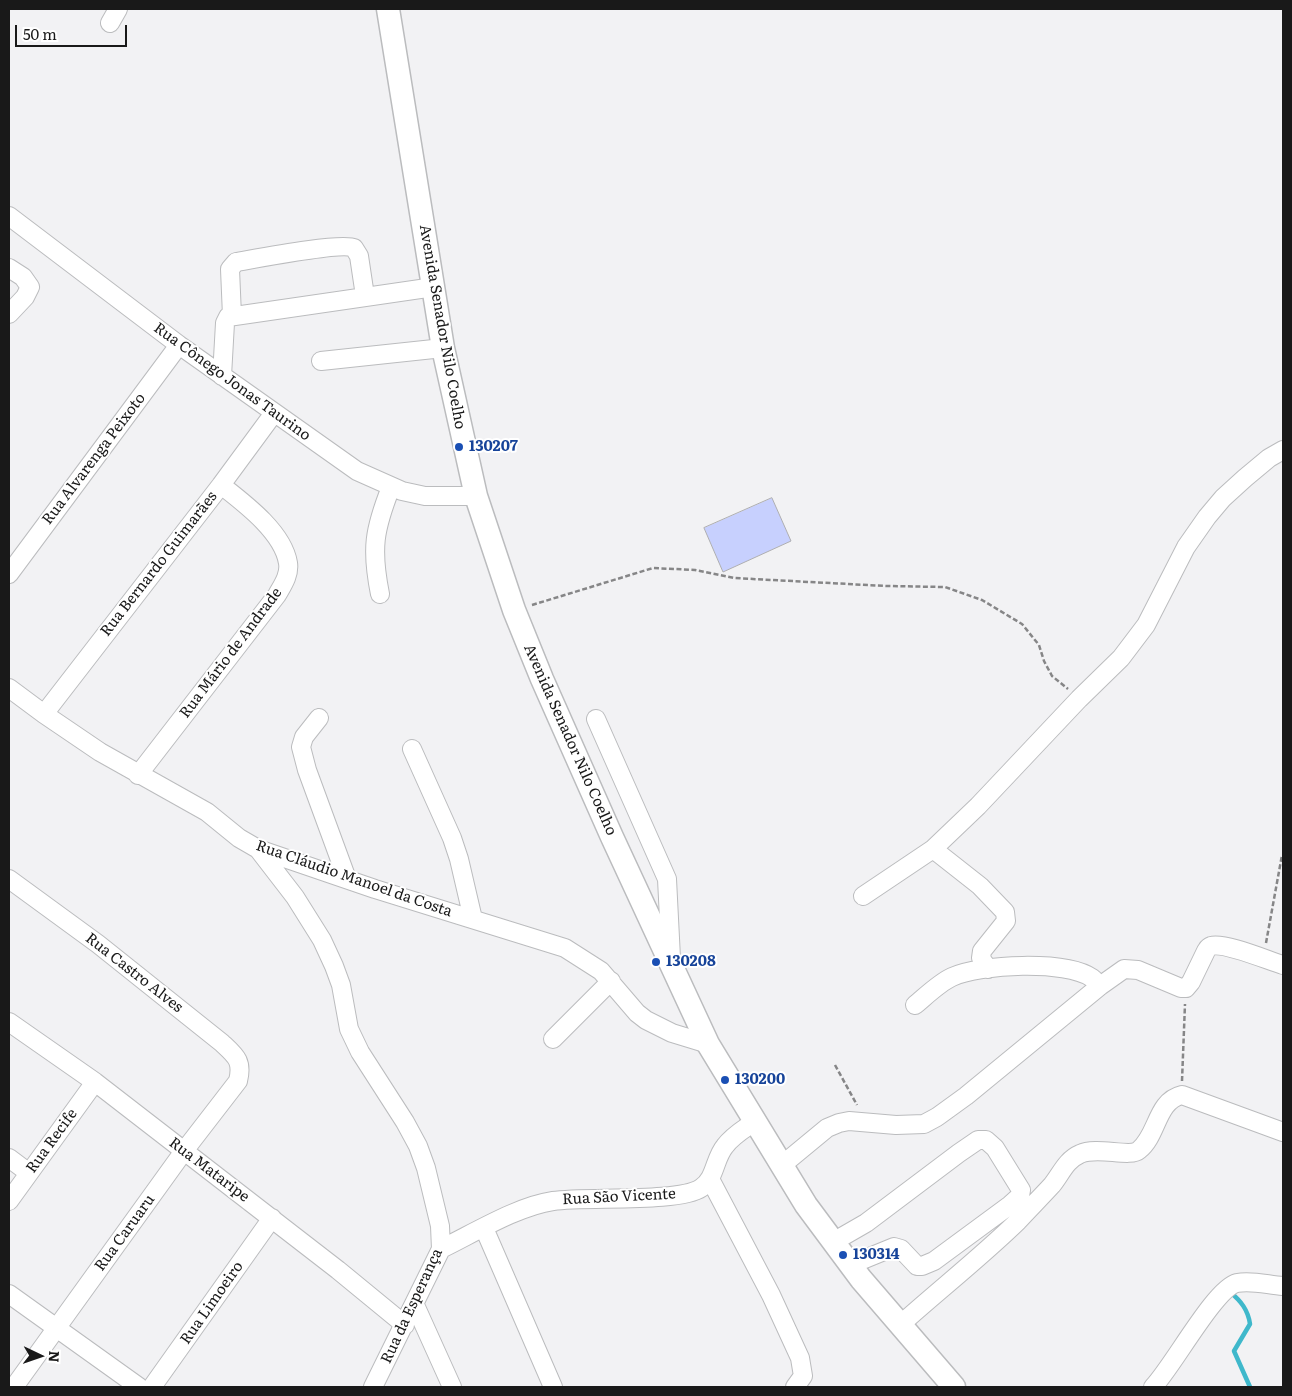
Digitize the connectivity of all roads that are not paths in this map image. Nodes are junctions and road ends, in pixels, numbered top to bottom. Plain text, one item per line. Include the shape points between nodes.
1 (388, 9) edge
2 (9, 216) edge
3 (9, 268) edge
4 (434, 287) junction
5 (365, 296) junction
6 (9, 314) edge
7 (232, 316) junction
8 (179, 345) junction
9 (442, 348) junction
10 (322, 361) dead end
11 (222, 376) junction
12 (274, 413) junction
13 (1283, 450) edge
14 (221, 485) junction
15 (391, 487) junction
16 (476, 496) junction
17 (9, 574) edge
18 (380, 594) dead end
19 (9, 688) edge
20 (44, 714) junction
21 (319, 718) dead end
22 (596, 719) dead end
23 (412, 749) dead end
24 (138, 775) junction
25 (258, 849) junction
26 (933, 849) junction
27 (9, 879) edge
28 (347, 879) junction
29 (863, 896) dead end
30 (473, 919) junction
31 (671, 966) junction
32 (1283, 966) edge
33 (988, 969) junction
34 (611, 981) junction
35 (1100, 986) junction
36 (915, 1005) dead end
37 (9, 1022) edge
38 (553, 1039) dead end
39 (708, 1044) junction
40 (238, 1081) joint
41 (95, 1082) junction
42 (754, 1122) junction
43 (1283, 1132) edge
44 (184, 1151) junction
45 (9, 1158) edge
46 (781, 1166) junction
47 (29, 1173) junction
48 (710, 1179) junction
49 (9, 1201) edge
50 (272, 1218) junction
51 (484, 1228) junction
52 (833, 1242) junction
53 (441, 1249) junction
54 (850, 1265) junction
55 (1283, 1286) edge
56 (9, 1294) edge
57 (415, 1305) junction
58 (405, 1325) junction
59 (900, 1325) junction
60 (56, 1327) junction
61 (933, 1362) junction
62 (14, 1387) edge
63 (138, 1387) edge
64 (152, 1387) edge
65 (373, 1387) edge
66 (452, 1387) edge
67 (554, 1387) edge
68 (796, 1387) edge
69 (938, 1387) edge
70 (954, 1387) edge
71 (1153, 1387) edge

1 - 4 main road, Avenida Senador Nilo Coelho
2 - 8 street, Rua Cônego Jonas Taurino
3 - 6 street via 23,277 30,287
4 - 5 street
4 - 9 main road, Avenida Senador Nilo Coelho
5 - 7 street
5 - 7 street via 359,256 354,248 314,250 233,264 230,269
7 - 11 street via 226,323
8 - 11 street, Rua Cônego Jonas Taurino
8 - 17 street, Rua Alvarenga Peixoto
9 - 10 street
9 - 16 main road, Avenida Senador Nilo Coelho
11 - 12 street, Rua Cônego Jonas Taurino
12 - 14 street, Rua Bernardo Guimarães
12 - 15 street, Rua Cônego Jonas Taurino via 357,472
13 - 26 street via 1245,478 1207,517 1186,547 1146,625 1121,658
14 - 20 street, Rua Bernardo Guimarães
14 - 24 street, Rua Mário de Andrade via 274,533 288,564 287,578
15 - 16 street, Rua Cônego Jonas Taurino via 425,496
15 - 18 street via 381,511 375,542 374,565
16 - 31 main road, Avenida Senador Nilo Coelho via 514,610 542,679
19 - 20 street, Rua Cláudio Manoel da Costa
20 - 24 street, Rua Cláudio Manoel da Costa
21 - 28 street via 304,737 301,747
22 - 31 street via 666,879
23 - 30 street via 452,838
24 - 25 street, Rua Cláudio Manoel da Costa via 207,812
25 - 28 street, Rua Cláudio Manoel da Costa
25 - 53 street, Rua da Esperança via 295,897 322,940 341,984 349,1029 418,1146 440,1226
26 - 29 street
26 - 33 street via 980,886 1005,912 1006,921 982,952 981,958
27 - 40 street, Rua Castro Alves via 106,950 222,1043 239,1062
28 - 30 street, Rua Cláudio Manoel da Costa
30 - 34 street, Rua Cláudio Manoel da Costa via 565,948
31 - 39 main road, Avenida Senador Nilo Coelho
32 - 35 street via 1234,948 1214,945 1209,946 1186,988 1130,969 1120,971
33 - 35 street via 1032,966 1062,969 1093,978
33 - 36 street via 951,978
34 - 38 street
34 - 39 street, Rua Cláudio Manoel da Costa via 646,1020 672,1033
35 - 46 street via 938,1117 924,1124 848,1121 827,1128
37 - 41 street, Rua Mataripe
39 - 42 main road, Avenida Senador Nilo Coelho
40 - 44 street, Rua Caruaru
41 - 44 street, Rua Mataripe
41 - 47 street, Rua Recife
42 - 46 main road, Avenida Senador Nilo Coelho
42 - 48 street via 724,1146
43 - 59 street via 1182,1095 1175,1097 1168,1102 1139,1151 1131,1154 1094,1150 1079,1154 1016,1222
44 - 50 street, Rua Mataripe
44 - 60 street, Rua Caruaru
45 - 47 street
46 - 52 main road, Avenida Senador Nilo Coelho
47 - 49 street, Rua Recife
48 - 51 street, Rua São Vicente via 692,1192 664,1196 546,1202
48 - 68 street via 800,1358 802,1376
50 - 58 street, Rua Mataripe
50 - 64 street, Rua Limoeiro
51 - 53 street, Rua São Vicente
51 - 67 street
52 - 54 main road, Avenida Senador Nilo Coelho
52 - 54 street via 866,1223 978,1140 986,1140 995,1148 1021,1190 1020,1196 1010,1205 934,1261 917,1266 901,1249 894,1247
53 - 57 street, Rua da Esperança
54 - 59 main road, Avenida Senador Nilo Coelho
55 - 71 street via 1254,1282 1236,1283 1228,1288
56 - 60 street
57 - 58 street, Rua da Esperança
57 - 66 street
58 - 65 street, Rua da Esperança
59 - 61 main road, Avenida Senador Nilo Coelho
60 - 62 street, Rua Caruaru
60 - 63 street
61 - 69 main road
61 - 70 main road, Avenida Senador Nilo Coelho

